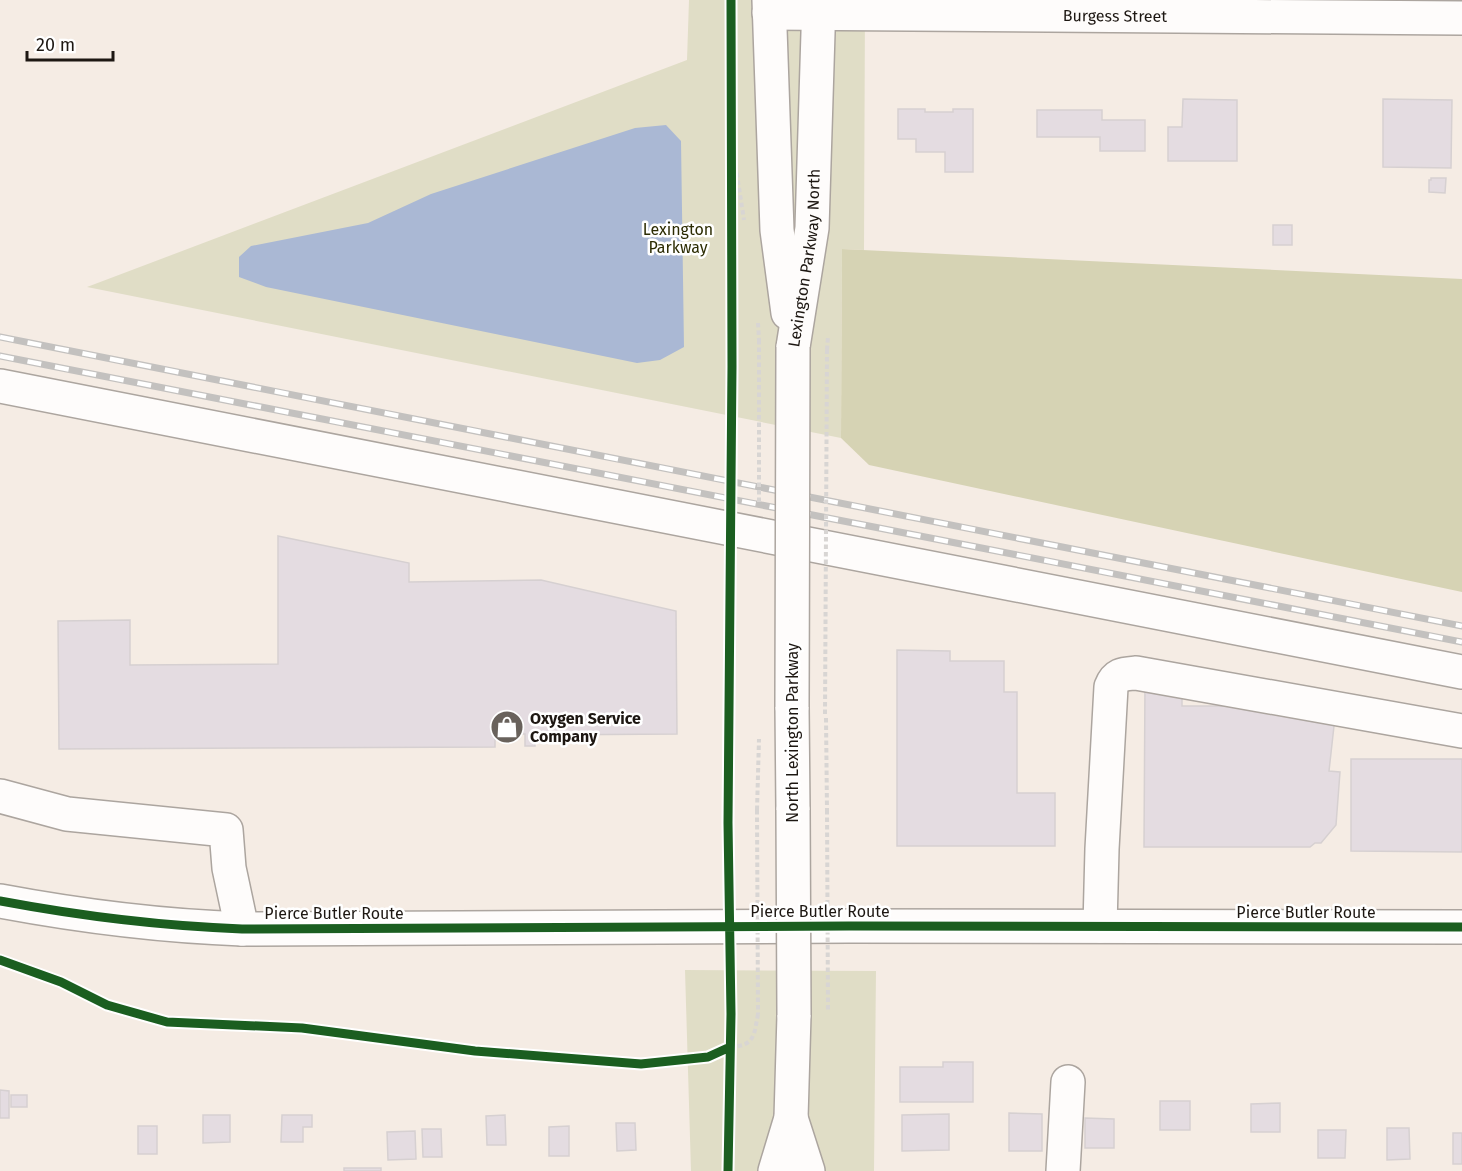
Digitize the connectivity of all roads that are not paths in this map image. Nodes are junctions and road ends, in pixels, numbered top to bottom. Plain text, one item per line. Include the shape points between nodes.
1 (769, 7) edge
2 (819, 7) edge
3 (1462, 18) edge
4 (793, 347) junction
5 (0, 386) edge
6 (1462, 672) edge
7 (1462, 731) edge
8 (0, 796) edge
9 (0, 901) edge
10 (1100, 926) junction
11 (1462, 927) edge
12 (242, 928) junction
13 (1068, 1082) dead end
14 (791, 1118) junction
15 (774, 1171) edge
16 (808, 1171) edge
17 (1063, 1171) edge

1 - 2 main road, Burgess Street
1 - 4 main road, Lexington Parkway North via 777,230
2 - 3 main road, Burgess Street
2 - 4 main road, Lexington Parkway North via 812,228
4 - 14 main road, North Lexington Parkway, bridge
5 - 6 main road
7 - 10 main road via 1148,675 1122,674 1111,687
8 - 12 main road via 67,814 226,830 229,868
9 - 12 main road, Pierce Butler Route via 109,919
10 - 11 main road, Pierce Butler Route
10 - 12 main road, Pierce Butler Route
13 - 17 main road
14 - 15 main road
14 - 16 main road

